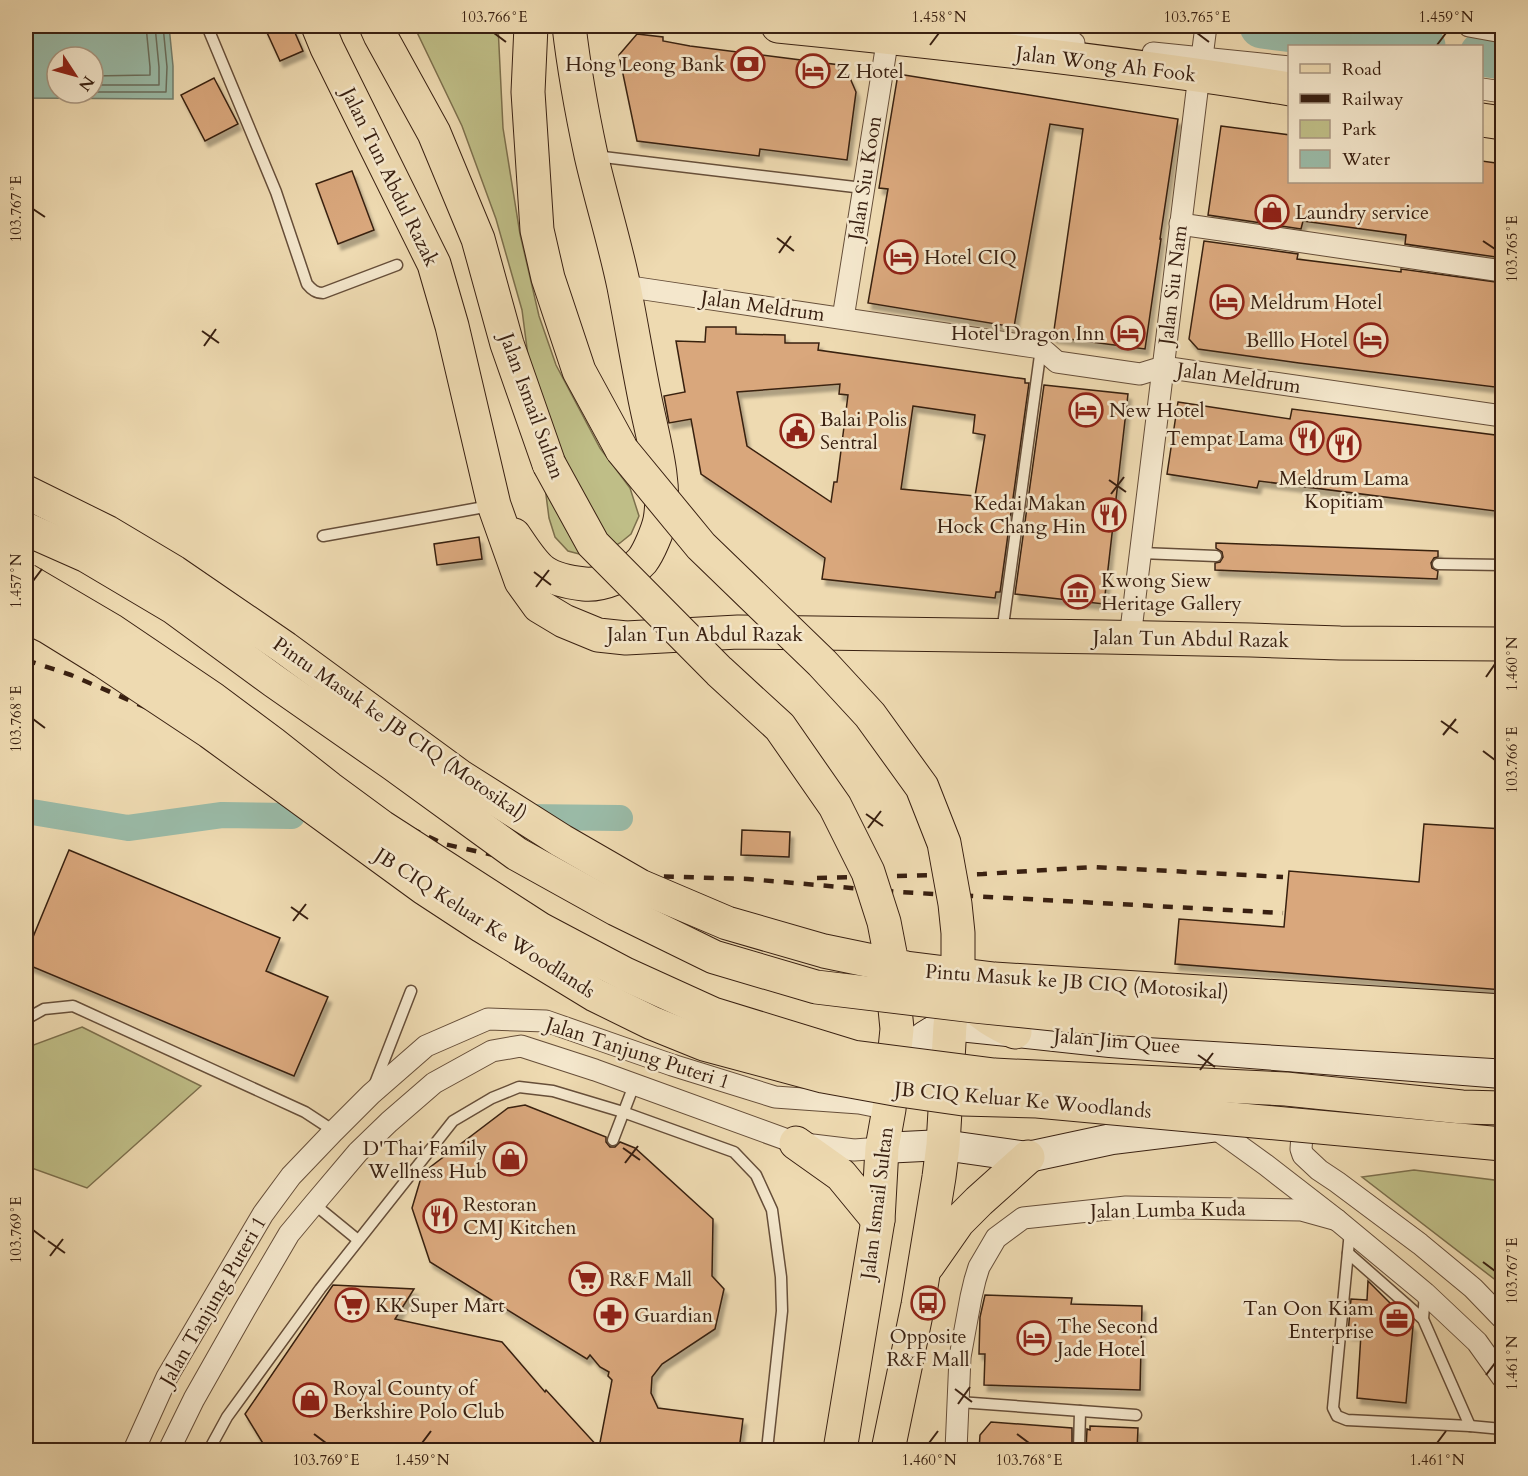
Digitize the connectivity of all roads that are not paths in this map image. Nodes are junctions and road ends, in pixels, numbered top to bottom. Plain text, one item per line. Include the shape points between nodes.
1 (207, 26) edge
2 (318, 26) edge
3 (376, 26) edge
4 (400, 26) edge
5 (517, 26) edge
6 (531, 26) edge
7 (569, 26) edge
8 (778, 26) edge
9 (972, 26) edge
10 (1469, 26) edge
11 (1503, 32) edge
12 (888, 37) junction
13 (1203, 49) edge
14 (1288, 67) edge
15 (1288, 88) edge
16 (1483, 89) edge
17 (528, 92) junction
18 (1503, 92) edge
19 (1483, 120) edge
20 (1503, 123) edge
21 (434, 133) junction
22 (591, 155) junction
23 (863, 188) junction
24 (1180, 224) junction
25 (397, 265) dead end
26 (1503, 271) edge
27 (624, 286) junction
28 (843, 318) junction
29 (1041, 348) junction
30 (1163, 367) junction
31 (1503, 416) edge
32 (26, 492) edge
33 (494, 505) junction
34 (26, 529) edge
35 (323, 536) dead end
36 (1141, 553) junction
37 (1215, 556) dead end
38 (1438, 564) dead end
39 (1503, 565) edge
40 (26, 580) edge
41 (26, 616) edge
42 (1002, 636) junction
43 (1130, 638) junction
44 (1503, 644) edge
45 (958, 970) junction
46 (411, 991) dead end
47 (1503, 1011) edge
48 (26, 1020) edge
49 (950, 1025) junction
50 (897, 1029) junction
51 (1015, 1032) junction
52 (1503, 1042) edge
53 (1126, 1043) junction
54 (1494, 1073) edge
55 (634, 1085) junction
56 (371, 1094) junction
57 (807, 1100) junction
58 (889, 1109) junction
59 (623, 1112) junction
60 (1318, 1121) junction
61 (1492, 1123) edge
62 (1212, 1126) junction
63 (334, 1131) junction
64 (1112, 1138) junction
65 (613, 1140) dead end
66 (796, 1143) junction
67 (944, 1145) junction
68 (882, 1149) junction
69 (1028, 1157) junction
70 (314, 1204) junction
71 (878, 1220) junction
72 (1343, 1225) junction
73 (358, 1240) junction
74 (1347, 1253) junction
75 (923, 1271) junction
76 (1425, 1293) junction
77 (215, 1296) junction
78 (244, 1309) junction
79 (1503, 1318) edge
80 (1423, 1319) junction
81 (1503, 1377) edge
82 (959, 1402) junction
83 (1080, 1411) junction
84 (1136, 1415) dead end
85 (1470, 1426) junction
86 (1503, 1429) edge
87 (134, 1450) edge
88 (169, 1450) edge
89 (209, 1450) edge
90 (767, 1450) edge
91 (840, 1450) edge
92 (888, 1450) edge
93 (956, 1450) edge
94 (1079, 1450) edge

1 - 25 lane via 276,192 307,284 323,293
2 - 33 main road, Jalan Tun Abdul Razak via 434,264
3 - 21 main road, Jalan Ismail Sultan
4 - 21 main road
5 - 17 main road
6 - 17 main road
7 - 22 main road
8 - 12 main road, Jalan Wong Ah Fook
9 - 13 street via 1180,56
10 - 11 street
12 - 13 main road, Jalan Wong Ah Fook
12 - 23 street, Jalan Siu Koon
13 - 14 street
13 - 15 main road, Jalan Wong Ah Fook
13 - 24 street, Jalan Siu Nam
16 - 18 street
17 - 45 main road, bridge via 537,230 548,278 579,372 622,450 701,546 862,706 922,787 944,843 955,904
19 - 20 main road
21 - 50 main road, Jalan Ismail Sultan, bridge via 478,239 507,344 549,464 593,544 780,727 835,806 868,872 884,922
22 - 23 lane
22 - 27 main road
23 - 28 street, Jalan Siu Koon
24 - 26 street
24 - 30 street, Jalan Siu Nam
27 - 28 street, Jalan Meldrum
27 - 33 main road via 662,493 656,533 641,561 614,580 588,585 551,578 535,565
28 - 29 street, Jalan Meldrum
29 - 30 street, Jalan Meldrum via 1057,362 1140,374
29 - 42 lane
30 - 31 street, Jalan Meldrum
30 - 36 street, Jalan Siu Nam
32 - 47 main road, Pintu Masuk ke JB CIQ (Motosikal), bridge via 108,532 174,572 461,777 562,841 640,886 727,923 844,956 994,979
33 - 35 lane
33 - 42 main road, Jalan Tun Abdul Razak via 521,581 539,606 598,635 627,638 738,632
34 - 52 main road, bridge via 87,556 173,607 517,854 714,957 816,987 974,1006 1073,1016
36 - 37 lane
36 - 43 street, Jalan Siu Nam
38 - 39 lane
40 - 61 main road, bridge via 111,630 213,699 382,827 540,929 713,1014 853,1057 994,1075 1286,1089
41 - 61 main road, JB CIQ Keluar Ke Woodlands, bridge via 210,732 482,926 595,995 704,1044 823,1076 963,1099
42 - 43 main road, Jalan Tun Abdul Razak
43 - 44 main road, Jalan Tun Abdul Razak
45 - 49 main road
45 - 51 main road via 966,1000 994,1022
46 - 56 lane
48 - 63 lane via 44,1009 73,1005 305,1112
49 - 51 main road, Jalan Jim Quee
49 - 58 main road via 932,1032 907,1054
49 - 67 main road
50 - 57 street via 856,1072 833,1089
50 - 58 main road, Jalan Ismail Sultan
51 - 53 main road, Jalan Jim Quee
53 - 54 main road, Jalan Jim Quee
53 - 64 main road via 1098,1061 1075,1089 1077,1107
54 - 61 main road via 1501,1102
55 - 59 lane
55 - 66 street, Jalan Tanjung Puteri 1
55 - 70 street, Jalan Tanjung Puteri 1 via 521,1046 492,1051 434,1083 358,1152
56 - 57 street, Jalan Tanjung Puteri 1 via 426,1046 488,1019 546,1022 775,1097
56 - 63 street, Jalan Tanjung Puteri 1
57 - 58 street, Jalan Tanjung Puteri 1
58 - 68 main road, Jalan Ismail Sultan
59 - 65 lane
59 - 73 lane via 553,1090 519,1087 492,1098 453,1121
59 - 90 lane via 734,1152 756,1174 772,1210 782,1311
60 - 61 main road
60 - 62 main road
60 - 79 street via 1302,1135 1303,1155 1420,1244
62 - 64 main road
62 - 72 street, Jalan Lumba Kuda
63 - 77 street, Jalan Tanjung Puteri 1 via 291,1176
64 - 69 main road
66 - 68 street, Jalan Tanjung Puteri 1
66 - 71 main road via 841,1175
67 - 68 main road
67 - 69 main road
67 - 75 main road
68 - 71 main road, Jalan Ismail Sultan
69 - 75 main road via 958,1222
70 - 73 lane
70 - 78 street, Jalan Tanjung Puteri 1 via 289,1234
71 - 91 main road, Jalan Ismail Sultan
72 - 74 lane
72 - 76 street, Jalan Lumba Kuda
72 - 82 street, Jalan Lumba Kuda via 1301,1210 1126,1207 1023,1218 996,1238 979,1267 960,1357
73 - 89 lane via 227,1417
74 - 80 lane
74 - 85 lane via 1333,1408 1337,1416 1347,1420
75 - 92 main road
76 - 80 lane
76 - 81 street, Jalan Lumba Kuda via 1477,1342
77 - 78 street
77 - 87 street, Jalan Tanjung Puteri 1 via 167,1377
78 - 88 street, Jalan Tanjung Puteri 1
80 - 85 lane
82 - 83 lane
82 - 93 street, Jalan Lumba Kuda
83 - 84 lane
83 - 94 lane
85 - 86 lane

